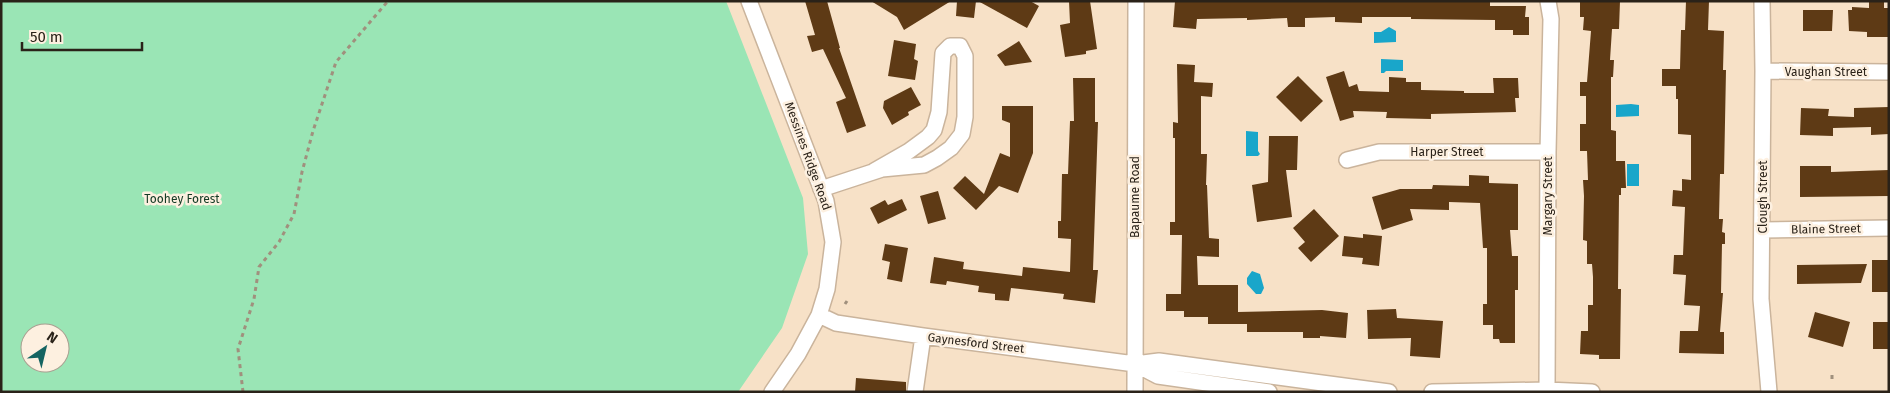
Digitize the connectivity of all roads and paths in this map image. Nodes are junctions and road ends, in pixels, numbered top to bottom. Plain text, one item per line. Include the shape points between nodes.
1 (388, 1) edge
2 (749, 1) edge
3 (1136, 1) edge
4 (1548, 1) edge
5 (1762, 1) edge
6 (1763, 71) junction
7 (1889, 72) edge
8 (1548, 152) junction
9 (1347, 160) dead end
10 (874, 171) junction
11 (822, 189) junction
12 (1889, 228) edge
13 (1763, 230) junction
14 (819, 315) junction
15 (923, 336) junction
16 (1135, 364) junction
17 (1832, 375) dead end
18 (1832, 383) dead end
19 (1548, 390) junction
20 (243, 392) edge
21 (772, 392) edge
22 (915, 392) edge
23 (1135, 392) edge
24 (1269, 392) edge
25 (1389, 392) edge
26 (1432, 392) edge
27 (1592, 392) edge
28 (1769, 392) edge

1 - 20 path via 336,62 313,131 294,214 279,242 259,267 254,298 238,349
2 - 11 street, Messines Ridge Road
3 - 16 street, Bapaume Road
4 - 8 street, Margary Street via 1551,20
5 - 6 street, Clough Street
6 - 7 street, Vaughan Street
6 - 13 street, Clough Street
8 - 9 street, Harper Street via 1379,152
8 - 19 street, Margary Street
10 - 10 street via 909,151 934,130 939,112 943,53 950,46 960,46 965,56 965,117 959,138 947,151 927,163
10 - 11 street
11 - 14 street, Messines Ridge Road via 833,249
12 - 13 street, Blaine Street
13 - 28 street, Clough Street via 1762,299
14 - 15 street, Gaynesford Street via 836,323
14 - 21 street, Messines Ridge Road
15 - 16 street, Gaynesford Street
15 - 22 street
16 - 23 street, Bapaume Road
16 - 24 street, Gaynesford Street via 1158,376
16 - 25 street, Gaynesford Street via 1159,361
17 - 18 path
19 - 26 street
19 - 27 street

